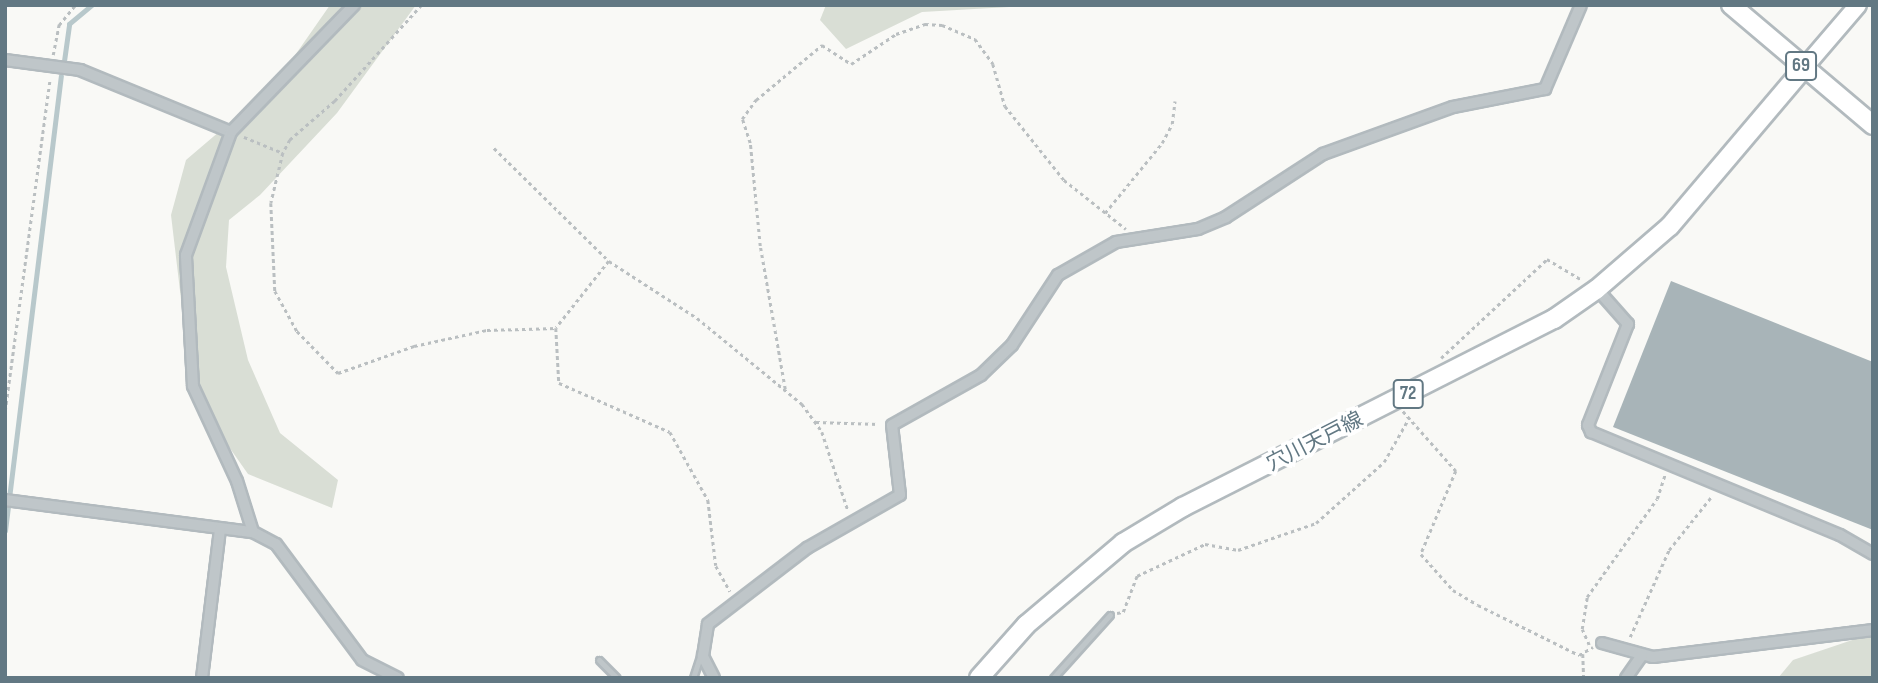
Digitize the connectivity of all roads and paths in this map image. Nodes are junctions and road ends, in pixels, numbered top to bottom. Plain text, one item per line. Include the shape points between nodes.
1 (75, 5) edge
2 (354, 5) edge
3 (422, 5) edge
4 (1581, 5) edge
5 (1731, 5) edge
6 (1858, 5) edge
7 (5, 60) edge
8 (51, 66) junction
9 (1804, 68) junction
10 (1175, 101) dead end
11 (1873, 125) edge
12 (231, 132) junction
13 (494, 148) dead end
14 (283, 153) junction
15 (1105, 213) junction
16 (1138, 239) junction
17 (609, 261) junction
18 (1597, 289) junction
19 (556, 328) junction
20 (1435, 363) dead end
21 (785, 389) junction
22 (1395, 402) junction
23 (5, 411) edge
24 (1409, 418) junction
25 (816, 422) junction
26 (892, 425) junction
27 (1667, 464) junction
28 (1721, 486) junction
29 (10, 501) edge
30 (851, 520) junction
31 (220, 529) junction
32 (253, 532) junction
33 (1873, 554) edge
34 (736, 604) junction
35 (1110, 615) joint
36 (1873, 629) edge
37 (1602, 643) joint
38 (1591, 649) junction
39 (703, 650) junction
40 (1626, 650) junction
41 (1583, 653) junction
42 (1642, 655) junction
43 (600, 660) dead end
44 (202, 678) edge
45 (398, 678) edge
46 (617, 678) edge
47 (693, 678) edge
48 (714, 678) edge
49 (979, 678) edge
50 (1053, 678) edge
51 (1584, 678) edge
52 (1626, 678) edge

1 - 8 path via 59,25
2 - 12 street
3 - 14 path via 335,101 290,139
4 - 16 street via 1545,89 1415,119 1324,154 1226,217 1198,229
5 - 9 main road, 69
6 - 9 street
7 - 8 street
8 - 12 street via 80,70
8 - 23 path
9 - 11 main road, 69
9 - 18 main road, 穴川天戸線 / 72 via 1670,226
10 - 15 path via 1172,124 1162,143
12 - 14 path
12 - 32 street via 186,255 193,386 237,481
13 - 17 path
14 - 19 path via 271,203 270,262 275,291 297,331 329,368 338,373 414,346 487,330
15 - 16 path
15 - 21 path via 1064,180 1005,106 993,64 975,39 943,25 925,24 896,34 851,64 822,45 756,100 742,120 750,143 760,246
16 - 26 street via 1088,254 1058,275 1012,345 981,375
17 - 19 path
17 - 21 path via 697,318
18 - 20 path via 1547,259
18 - 22 main road, 穴川天戸線 / 72 via 1554,318
18 - 27 street via 1628,324 1588,429
19 - 34 path via 559,383 657,424 676,440 708,500 716,566
21 - 25 path
22 - 24 path
22 - 49 main road, 穴川天戸線 / 72 via 1183,507 1123,543 1045,607
24 - 35 path via 1384,462 1316,523 1238,550 1205,544 1137,576 1123,612
24 - 41 path via 1456,471 1421,554 1461,595 1579,655
25 - 26 path
25 - 30 path
26 - 30 street via 900,495
27 - 28 street
27 - 38 path via 1657,499 1587,597 1583,629
28 - 33 street via 1840,535
28 - 40 path via 1669,550 1637,615
29 - 31 street
30 - 34 street
31 - 32 street
31 - 44 street
32 - 45 street via 276,544 362,660
34 - 39 street via 708,624
35 - 50 lane
36 - 42 street via 1723,651
37 - 38 path
37 - 40 street
38 - 41 path
39 - 47 lane
39 - 48 street
40 - 42 street
41 - 51 path
42 - 52 street
43 - 46 lane

